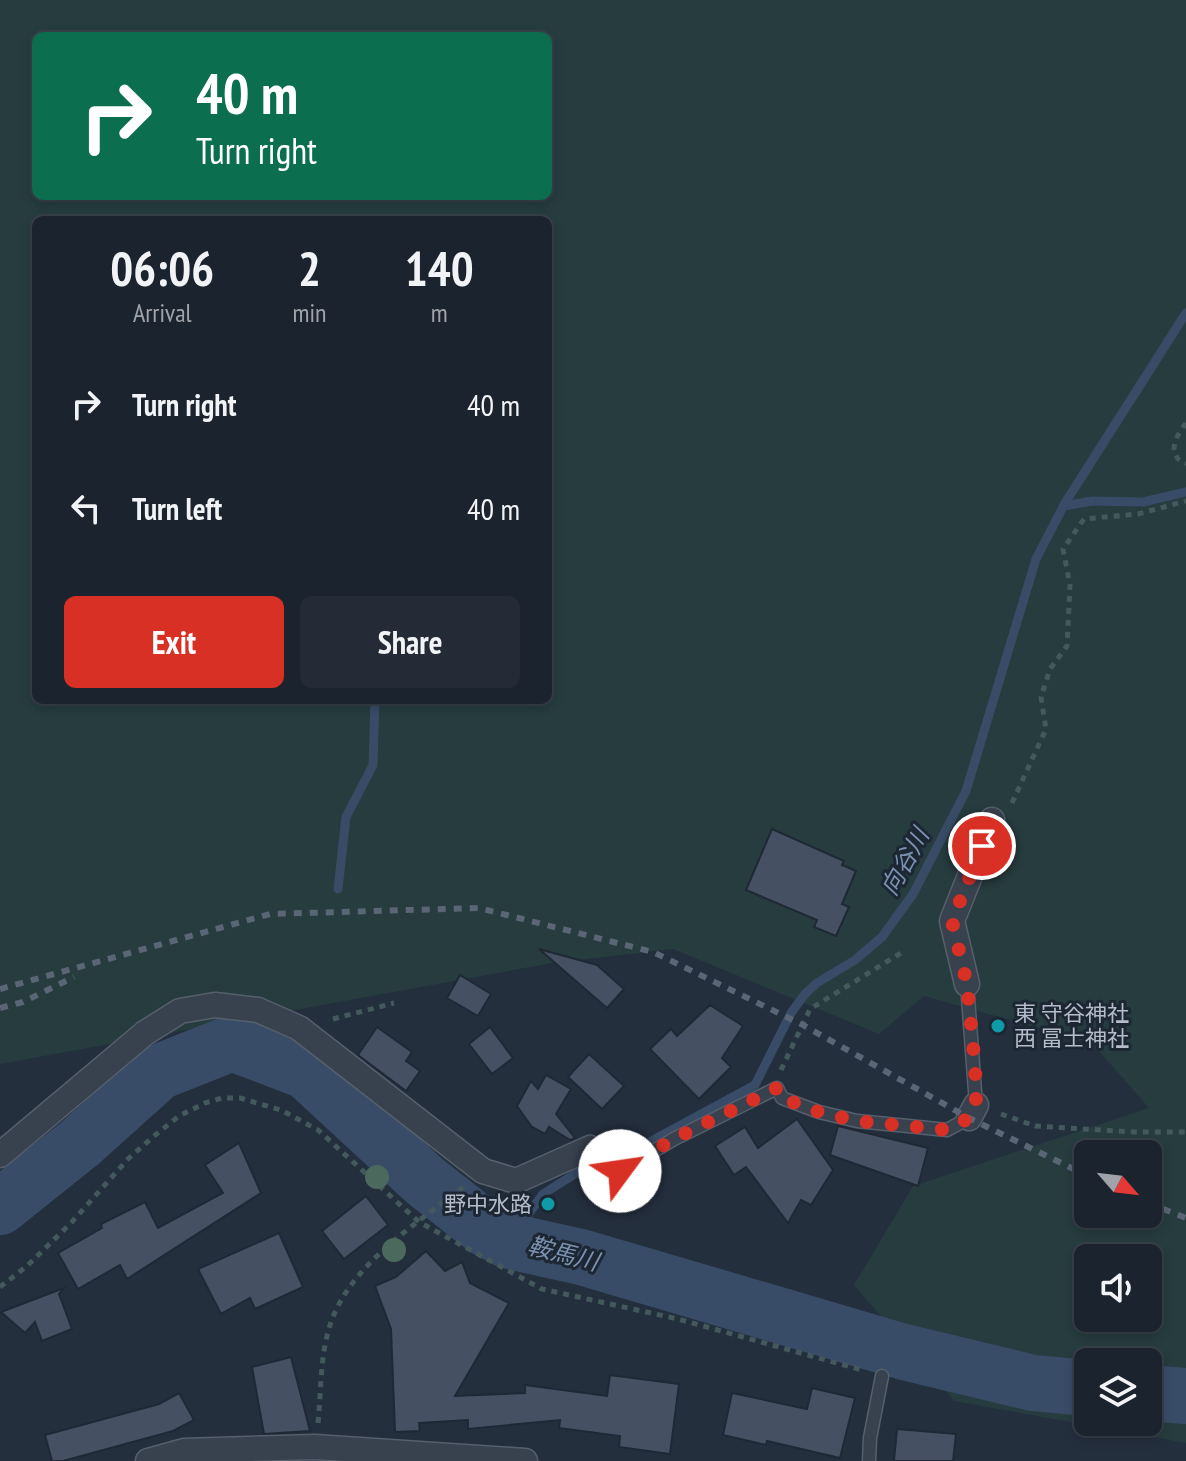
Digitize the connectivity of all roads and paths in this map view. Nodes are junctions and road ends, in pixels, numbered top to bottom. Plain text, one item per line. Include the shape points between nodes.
1 (1186, 423) edge
2 (1186, 464) edge
3 (1186, 501) edge
4 (1014, 798) dead end
5 (992, 820) dead end
6 (901, 953) dead end
7 (967, 984) joint
8 (394, 1003) dead end
9 (299, 1028) junction
10 (777, 1079) dead end
11 (972, 1112) junction
12 (1186, 1132) edge
13 (0, 1155) edge
14 (605, 1160) joint
15 (465, 1185) dead end
16 (422, 1220) junction
17 (0, 1287) edge
18 (882, 1376) joint
19 (315, 1447) junction
20 (148, 1461) edge
21 (525, 1461) edge
22 (869, 1461) edge

1 - 2 path via 1174,438 1174,452
3 - 4 path via 1138,514 1084,519 1063,549 1070,585 1067,646 1050,669 1041,697 1046,729
5 - 7 street via 952,921
6 - 10 path via 810,1009
7 - 11 lane via 977,1096
8 - 9 path
9 - 13 street via 258,1010 215,1005 180,1011 145,1033
9 - 14 street via 483,1171 516,1181 590,1148
11 - 12 path via 1035,1126
11 - 14 lane via 947,1130 857,1121 782,1098 777,1088 620,1171
15 - 16 path
16 - 17 path via 299,1119 251,1100 222,1098 179,1116 154,1136 70,1224
16 - 18 path via 542,1289 678,1319
16 - 19 path via 372,1261 338,1306 323,1355
18 - 22 lane
19 - 20 street via 184,1451
19 - 21 street

